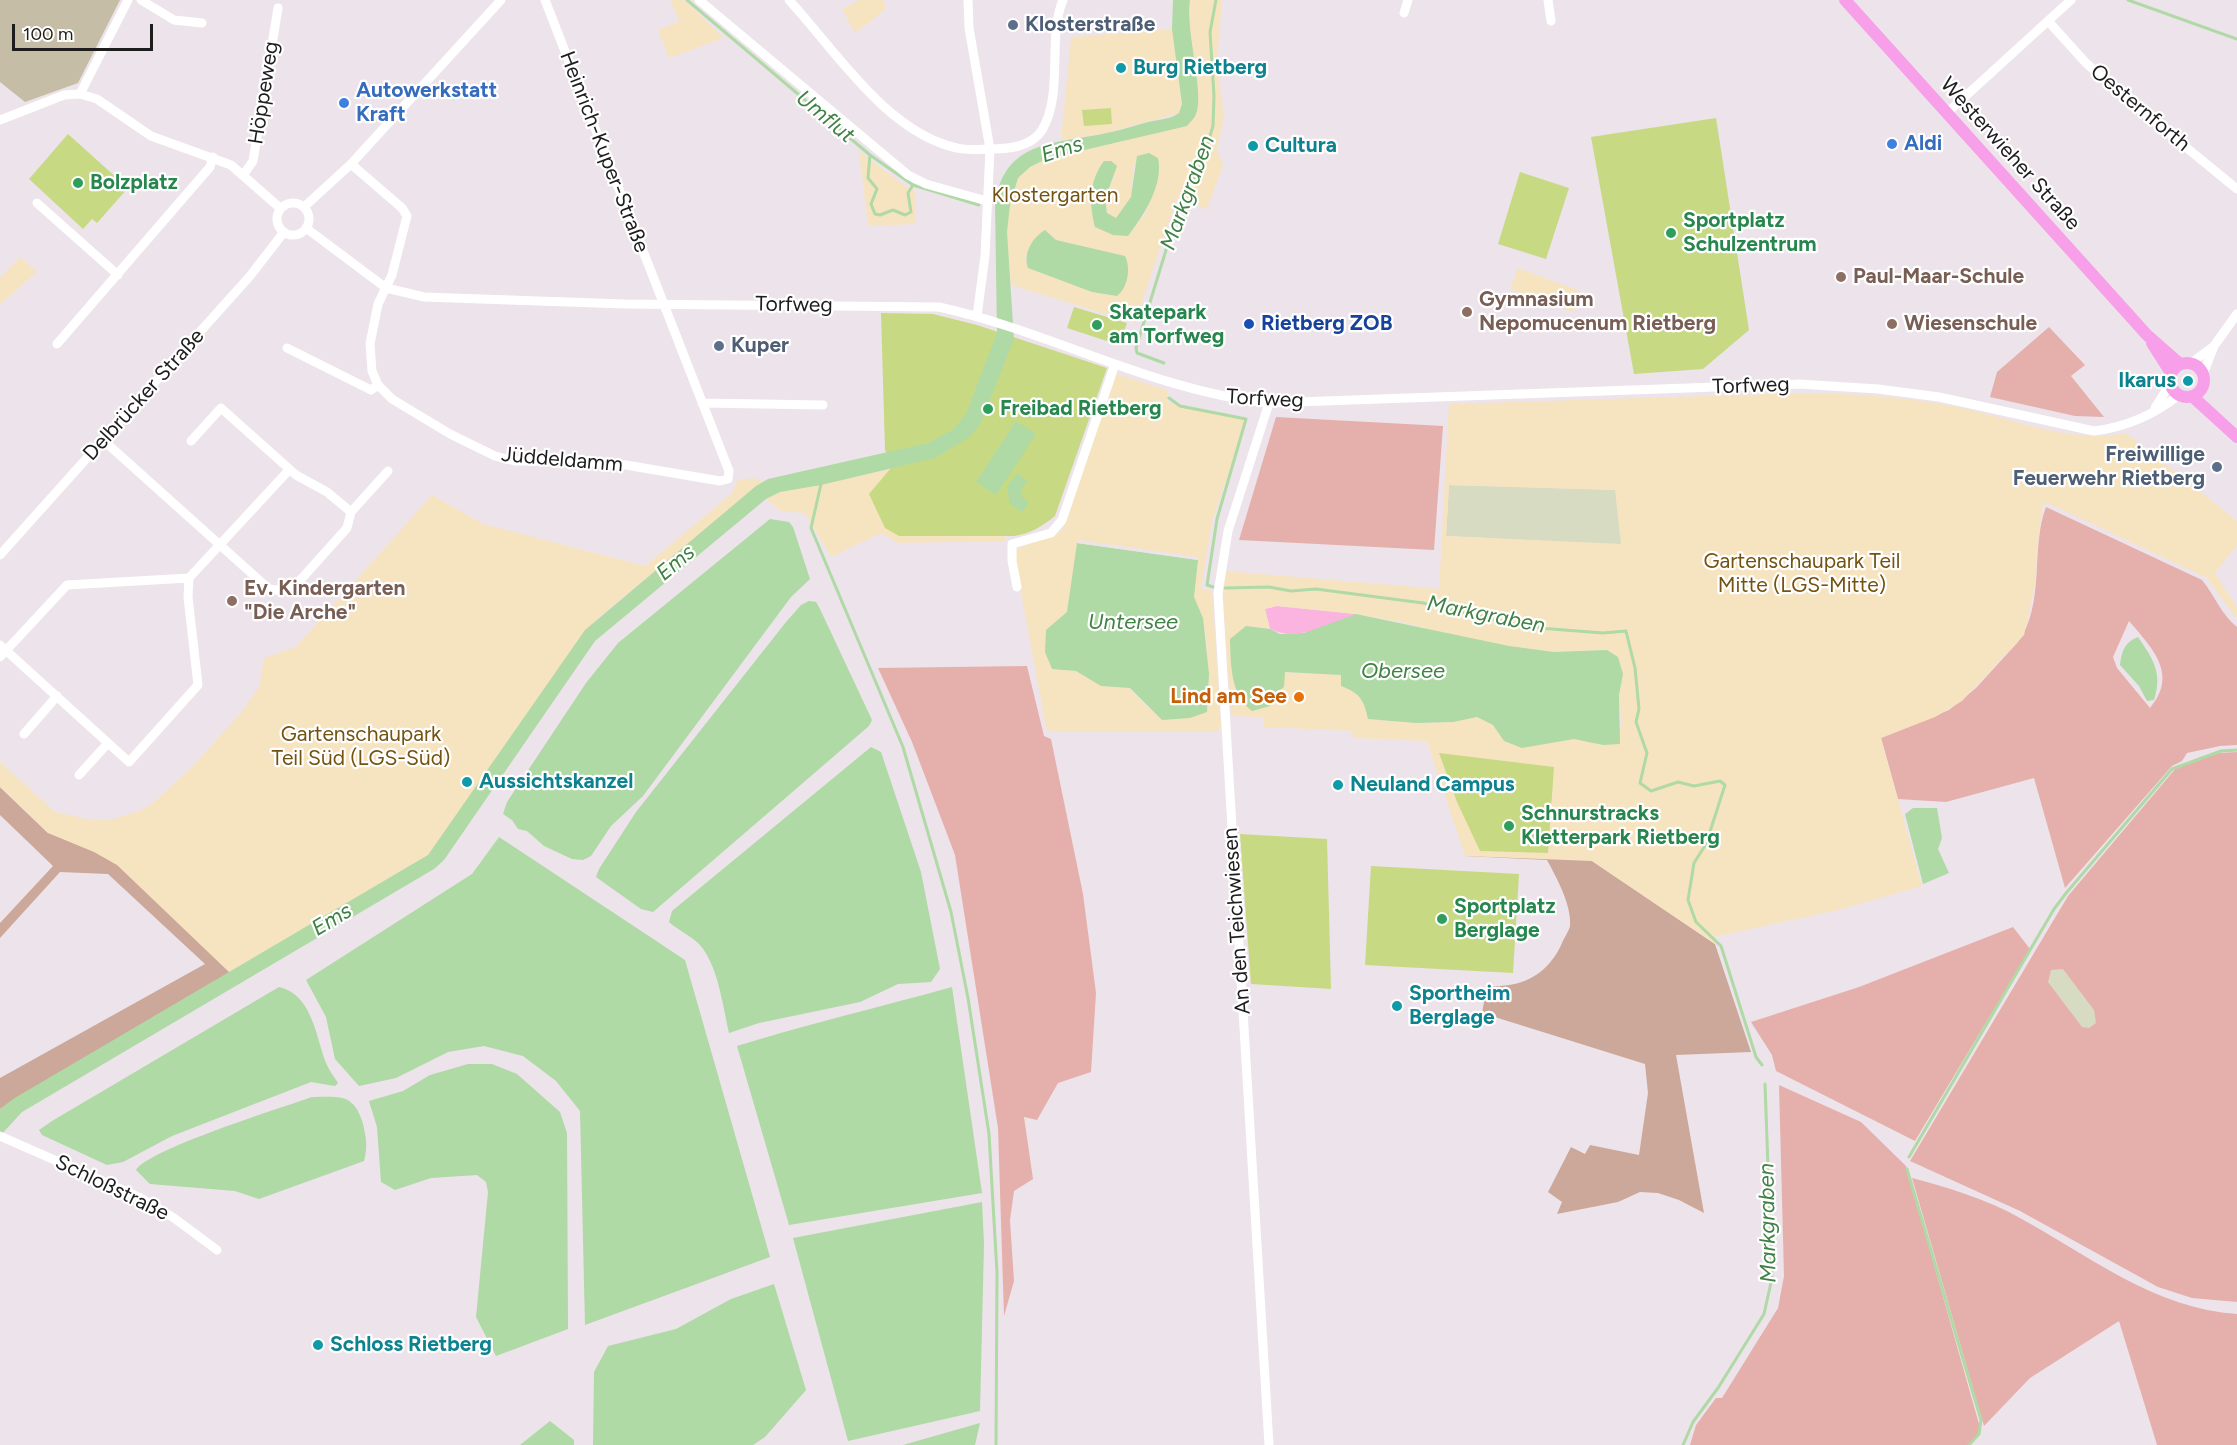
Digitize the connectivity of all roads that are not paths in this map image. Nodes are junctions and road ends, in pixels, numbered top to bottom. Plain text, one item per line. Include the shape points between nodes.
1 (128, 0) edge
2 (141, 0) edge
3 (501, 0) edge
4 (546, 0) edge
5 (699, 0) edge
6 (789, 0) edge
7 (968, 0) edge
8 (1063, 0) edge
9 (1408, 0) edge
10 (1548, 0) edge
11 (1845, 0) edge
12 (2071, 0) edge
13 (278, 8) dead end
14 (1404, 13) dead end
15 (1551, 21) dead end
16 (2048, 21) junction
17 (202, 23) dead end
18 (80, 94) junction
19 (1947, 113) junction
20 (0, 120) edge
21 (990, 149) junction
22 (213, 157) junction
23 (351, 164) junction
24 (244, 174) junction
25 (2237, 189) edge
26 (987, 201) junction
27 (37, 203) dead end
28 (304, 207) junction
29 (280, 208) junction
30 (306, 228) junction
31 (284, 232) junction
32 (118, 275) junction
33 (386, 288) junction
34 (663, 304) junction
35 (978, 312) junction
36 (2237, 314) edge
37 (57, 344) dead end
38 (2214, 346) junction
39 (287, 348) dead end
40 (1115, 364) junction
41 (2178, 371) junction
42 (2203, 380) junction
43 (378, 385) junction
44 (2186, 395) junction
45 (702, 403) junction
46 (1269, 403) junction
47 (823, 405) dead end
48 (2152, 412) junction
49 (2234, 434) edge
50 (103, 440) junction
51 (191, 441) dead end
52 (289, 470) junction
53 (388, 471) dead end
54 (728, 479) joint
55 (351, 512) junction
56 (220, 545) junction
57 (0, 555) edge
58 (189, 578) junction
59 (1017, 587) dead end
60 (2, 651) edge
61 (57, 696) junction
62 (24, 734) dead end
63 (108, 743) junction
64 (80, 775) dead end
65 (4, 1138) edge
66 (217, 1250) dead end
67 (1269, 1445) edge

1 - 18 street
2 - 17 street via 174,20
3 - 23 street
4 - 34 street, Heinrich-Kuper-Straße
5 - 26 street via 908,176
6 - 21 street via 886,110 940,143 959,149
7 - 21 street via 969,28
8 - 21 street via 1051,104 1042,130 1010,149
9 - 14 street
10 - 15 street
11 - 19 main road, Westerwieher Straße
12 - 16 street
13 - 24 street, Höppeweg via 253,161
16 - 19 street
16 - 25 street, Oesternforth via 2116,90
18 - 20 street via 64,95
18 - 22 street, Höppeweg via 96,99 151,136
19 - 41 main road, Westerwieher Straße
21 - 26 street
22 - 24 street, Höppeweg
22 - 32 street via 210,167
23 - 28 street
23 - 33 street via 407,216
24 - 29 street, Höppeweg
26 - 35 street
27 - 32 street
28 - 29 street via 295,202
28 - 30 street via 309,220
29 - 31 street via 276,218
30 - 31 street via 298,234
30 - 33 street, Torfweg
31 - 50 street, Delbrücker Straße via 250,276
32 - 37 street
33 - 34 street, Torfweg via 424,297
33 - 43 street via 378,304 370,344 372,371
34 - 35 street, Torfweg via 916,305
34 - 45 street, Heinrich-Kuper-Straße
35 - 40 street, Torfweg via 989,320
36 - 38 street
38 - 41 street
38 - 42 street
39 - 43 street via 371,390
40 - 46 street, Torfweg via 1199,392
40 - 59 street via 1062,520 1051,533 1012,544
41 - 42 main road
41 - 44 main road
41 - 48 street
42 - 44 main road
42 - 49 main road
43 - 54 street, Jüddeldamm via 392,399 430,423 495,456 534,462 584,461
44 - 48 street, Torfweg
44 - 49 main road
45 - 47 street
45 - 54 street, Heinrich-Kuper-Straße via 729,471
46 - 48 street, Torfweg via 1798,384 1939,397 2094,431 2119,428
46 - 67 street, An den Teichwiesen via 1228,531 1218,593
50 - 56 street
50 - 57 street, Delbrücker Straße
51 - 52 street via 221,408
52 - 55 street via 327,492
52 - 56 street
53 - 55 street
55 - 56 street via 347,528 288,590 269,589
56 - 58 street
58 - 60 street via 67,585
58 - 63 street via 198,684 129,762
60 - 61 street
61 - 62 street
61 - 63 street
63 - 64 street
65 - 66 street, Schloßstraße via 139,1197

